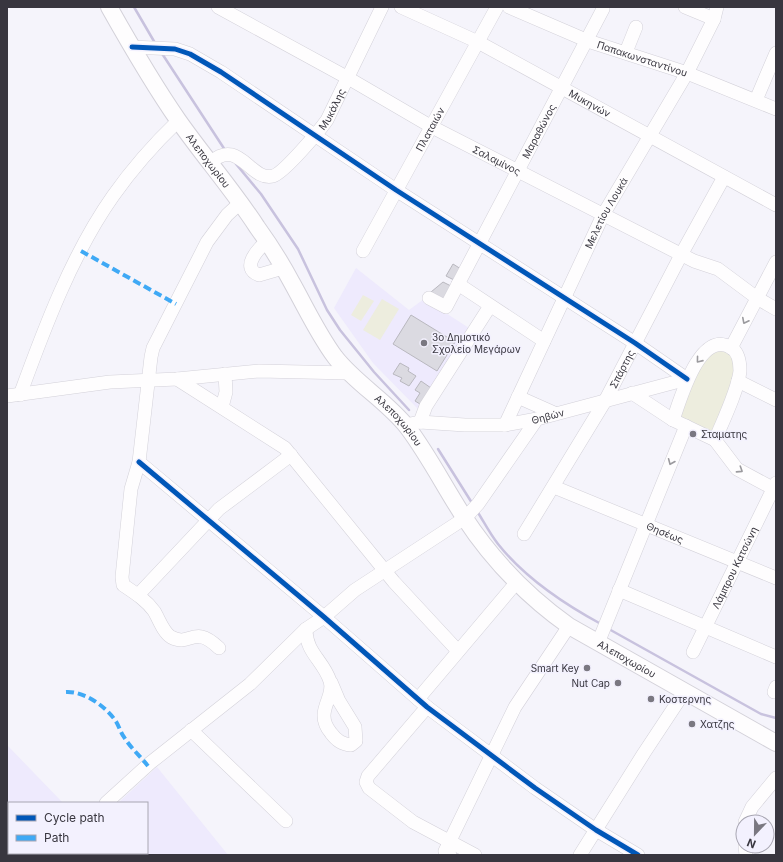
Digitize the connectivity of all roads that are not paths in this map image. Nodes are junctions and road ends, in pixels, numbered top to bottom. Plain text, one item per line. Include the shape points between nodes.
1 (109, 7) edge
2 (218, 7) edge
3 (382, 7) edge
4 (401, 7) edge
5 (497, 7) edge
6 (509, 7) edge
7 (685, 7) edge
8 (603, 9) dead end
9 (716, 13) edge
10 (636, 27) dead end
11 (588, 41) junction
12 (478, 42) junction
13 (132, 47) junction
14 (626, 52) junction
15 (776, 54) edge
16 (687, 73) junction
17 (348, 78) junction
18 (562, 88) junction
19 (756, 100) junction
20 (776, 108) edge
21 (178, 121) junction
22 (432, 127) junction
23 (650, 135) junction
24 (315, 136) junction
25 (210, 163) junction
26 (517, 172) junction
27 (724, 177) junction
28 (396, 190) junction
29 (241, 202) junction
30 (776, 205) edge
31 (603, 215) junction
32 (266, 241) junction
33 (479, 243) junction
34 (363, 251) dead end
35 (681, 255) junction
36 (776, 262) edge
37 (283, 268) junction
38 (458, 284) junction
39 (429, 298) dead end
40 (565, 298) junction
41 (757, 298) junction
42 (490, 306) junction
43 (776, 308) edge
44 (544, 341) junction
45 (635, 343) junction
46 (731, 348) junction
47 (349, 373) junction
48 (226, 374) junction
49 (177, 379) junction
50 (687, 379) junction
51 (148, 380) junction
52 (738, 381) junction
53 (632, 393) junction
54 (20, 395) junction
55 (7, 396) edge
56 (518, 397) junction
57 (605, 400) junction
58 (776, 400) edge
59 (222, 407) junction
60 (554, 413) junction
61 (537, 419) junction
62 (673, 420) junction
63 (413, 424) junction
64 (505, 425) junction
65 (686, 426) junction
66 (715, 440) junction
67 (291, 455) junction
68 (139, 462) junction
69 (554, 487) junction
70 (775, 487) edge
71 (467, 517) junction
72 (207, 521) junction
73 (645, 525) junction
74 (524, 534) dead end
75 (736, 562) junction
76 (386, 570) junction
77 (776, 578) edge
78 (516, 583) junction
79 (619, 590) junction
80 (138, 594) junction
81 (324, 618) junction
82 (569, 626) junction
83 (705, 626) junction
84 (306, 629) junction
85 (600, 639) junction
86 (219, 648) dead end
87 (458, 651) junction
88 (693, 652) dead end
89 (776, 657) edge
90 (331, 682) dead end
91 (685, 691) junction
92 (422, 703) junction
93 (191, 730) junction
94 (776, 743) edge
95 (492, 756) junction
96 (776, 778) edge
97 (107, 802) edge
98 (749, 814) edge
99 (286, 821) dead end
100 (596, 830) junction
101 (450, 842) junction
102 (450, 855) edge
103 (475, 855) edge
104 (580, 855) edge
105 (638, 855) edge

1 - 13 main road, Αλεποχωρίου
2 - 17 street, Σαλαμίνος
3 - 17 street, Μυκάλης
4 - 12 street, Μυκηνών
5 - 12 street, Πλαταιών
6 - 11 street, Παπακωνσταντίνου
7 - 9 street
8 - 11 street, Μαραθώνος
9 - 16 street, Μελετίου Λουκά
10 - 14 street
11 - 14 street, Παπακωνσταντίνου
11 - 18 street, Μαραθώνος
12 - 18 street, Μυκηνών
12 - 22 street, Πλαταιών
13 - 21 main road, Αλεποχωρίου
13 - 24 street via 158,47 190,54
14 - 16 street, Παπακωνσταντίνου
15 - 19 street
16 - 19 street, Παπακωνσταντίνου
16 - 23 street, Μελετίου Λουκά
17 - 22 street, Σαλαμίνος
17 - 24 street, Μυκάλης via 327,120
18 - 23 street, Μυκηνών
18 - 26 street, Μαραθώνος
19 - 20 street, Παπακωνσταντίνου
21 - 25 main road, Αλεποχωρίου
21 - 54 street via 152,146 97,221 62,291
22 - 26 street, Σαλαμίνος
22 - 28 street, Πλαταιών
23 - 27 street, Μυκηνών
23 - 31 street, Μελετίου Λουκά
24 - 25 street, Μυκάλης via 273,176 264,175 238,156 221,156
24 - 28 street
25 - 29 main road, Αλεποχωρίου
26 - 31 street, Σαλαμίνος
26 - 33 street, Μαραθώνος
27 - 30 street, Μυκηνών
27 - 35 street, Σπάρτης
28 - 33 street
28 - 34 street, Πλαταιών
29 - 32 main road, Αλεποχωρίου
29 - 51 street via 227,215 207,242 158,338 151,357
31 - 35 street, Σαλαμίνος
31 - 40 street, Μελετίου Λουκά
32 - 37 main road, Αλεποχωρίου
32 - 37 street via 253,256 250,265 252,269 259,275
33 - 38 street, Μαραθώνος
33 - 40 street
35 - 41 street, Σαλαμίνος via 718,269
35 - 45 street, Σπάρτης
36 - 41 street
37 - 47 main road, Αλεποχωρίου via 315,326
38 - 39 street, Μαραθώνος via 446,307
38 - 42 street
40 - 44 street, Μελετίου Λουκά
40 - 45 street
41 - 43 street, Σαλαμίνος
41 -> 46 street
42 - 44 street
42 - 63 street
44 - 56 street, Μελετίου Λουκά
45 - 50 street
45 - 57 street, Σπάρτης
46 -> 50 street via 718,344 712,347
46 - 52 street via 736,351 739,360
47 - 48 street via 259,371
47 - 63 main road, Αλεποχωρίου
48 - 49 street
48 - 59 street via 226,392
49 - 51 street
49 - 59 street
50 - 53 street, Θηβών
50 - 62 street
51 - 54 street via 110,382
51 - 68 street
52 - 58 street
52 - 66 street
53 - 57 street, Θηβών
53 - 62 street
54 - 55 street
56 - 60 street
56 - 64 street, Μελετίου Λουκά
57 - 60 street, Θηβών
57 - 69 street, Σπάρτης
59 - 67 street via 277,441
60 - 61 street, Θηβών
61 - 64 street, Θηβών
61 - 71 street
62 - 65 street
63 - 64 street, Θηβών
63 - 71 main road, Αλεποχωρίου via 431,462
65 - 66 street
65 -> 73 street
66 -> 70 street via 737,469
67 - 72 street via 229,500
67 - 76 street
68 - 72 street
68 - 80 street via 131,490 122,582
69 - 73 street, Θησέως
69 - 74 street, Σπάρτης
70 - 75 street, Λάμπρου Κατσώνη
71 - 76 street
71 - 78 main road, Αλεποχωρίου
72 - 80 street
72 - 81 street
73 - 75 street, Θησέως
73 - 79 street
75 - 77 street, Θησέως
75 - 83 street, Λάμπρου Κατσώνη
76 - 81 street via 355,590
76 - 87 street
78 - 82 main road, Αλεποχωρίου
78 - 87 street
79 - 83 street
79 - 85 street
80 - 86 street via 154,611 167,634 184,639 201,635
81 - 84 street
81 - 92 street
82 - 85 main road, Αλεποχωρίου
82 - 95 street via 518,703
83 - 88 street, Λάμπρου Κατσώνη
83 - 89 street
84 - 90 street via 306,640 311,651
84 - 93 street via 250,684
85 - 91 main road, Αλεποχωρίου
87 - 92 street
91 - 94 main road, Αλεποχωρίου
91 - 100 street
92 - 95 street
92 - 101 street via 366,782 369,788 401,814
93 - 97 street
93 - 99 street
95 - 100 street
95 - 101 street
96 - 98 street
100 - 104 street
100 - 105 street
101 - 102 street via 445,851
101 - 103 street

